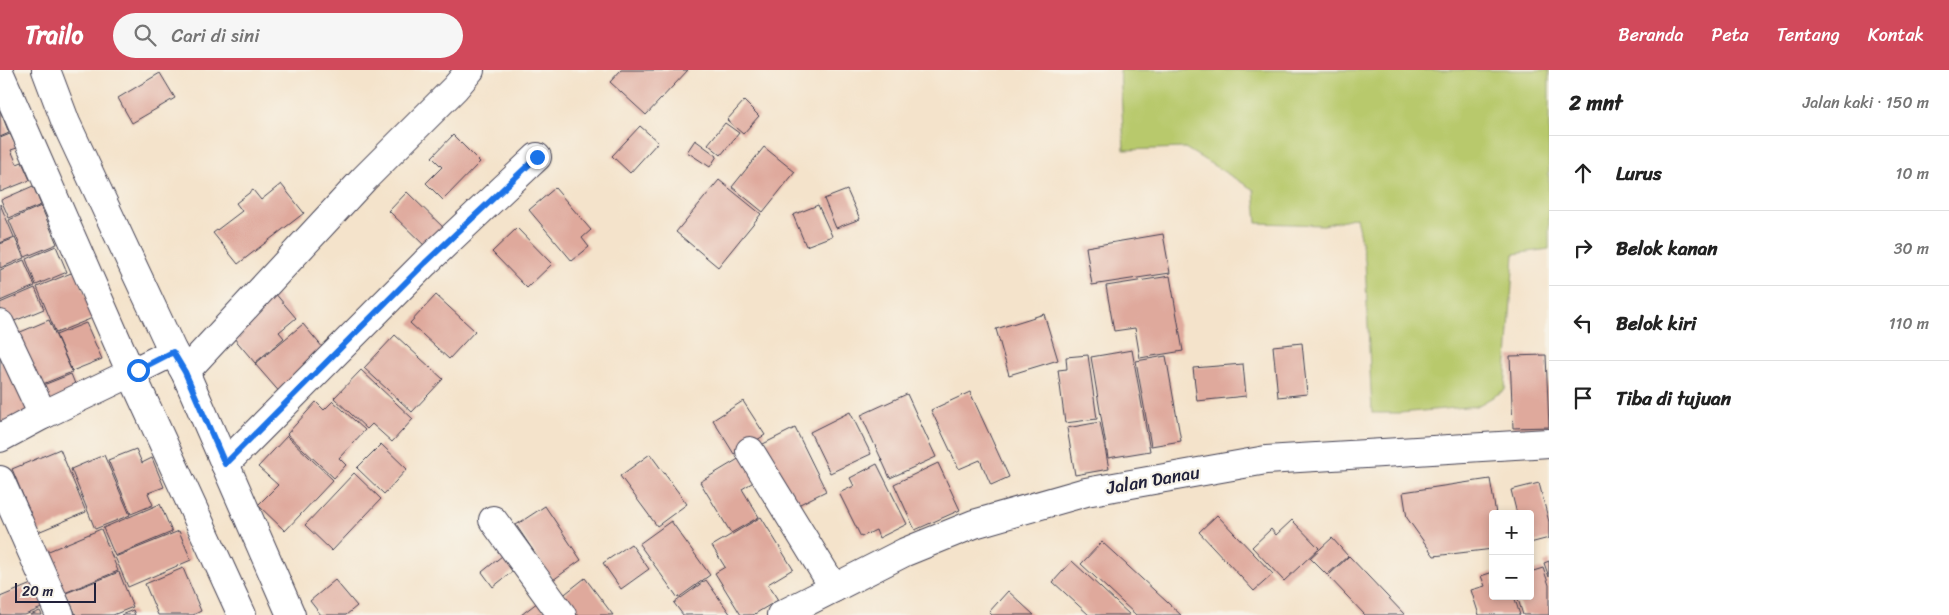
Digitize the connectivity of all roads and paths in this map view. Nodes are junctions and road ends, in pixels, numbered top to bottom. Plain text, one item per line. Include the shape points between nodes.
1 (46, 70) edge
2 (470, 70) edge
3 (0, 74) edge
4 (537, 157) dead end
5 (0, 324) edge
6 (175, 360) junction
7 (134, 371) junction
8 (43, 415) junction
9 (0, 438) edge
10 (1549, 443) edge
11 (750, 450) dead end
12 (225, 464) junction
13 (0, 480) edge
14 (494, 520) dead end
15 (834, 588) junction
16 (60, 615) edge
17 (242, 615) edge
18 (291, 615) edge
19 (562, 615) edge
20 (781, 615) edge

1 - 6 street via 66,123
2 - 6 street via 344,200
3 - 7 street
4 - 12 street via 425,263
5 - 8 street
6 - 7 street
6 - 12 street
7 - 8 street
7 - 17 street
8 - 9 street
10 - 15 street, Jalan Danau via 1266,460 1086,492 974,524 905,552
11 - 15 street
12 - 18 street
13 - 16 street
14 - 19 street
15 - 20 street, Jalan Danau

